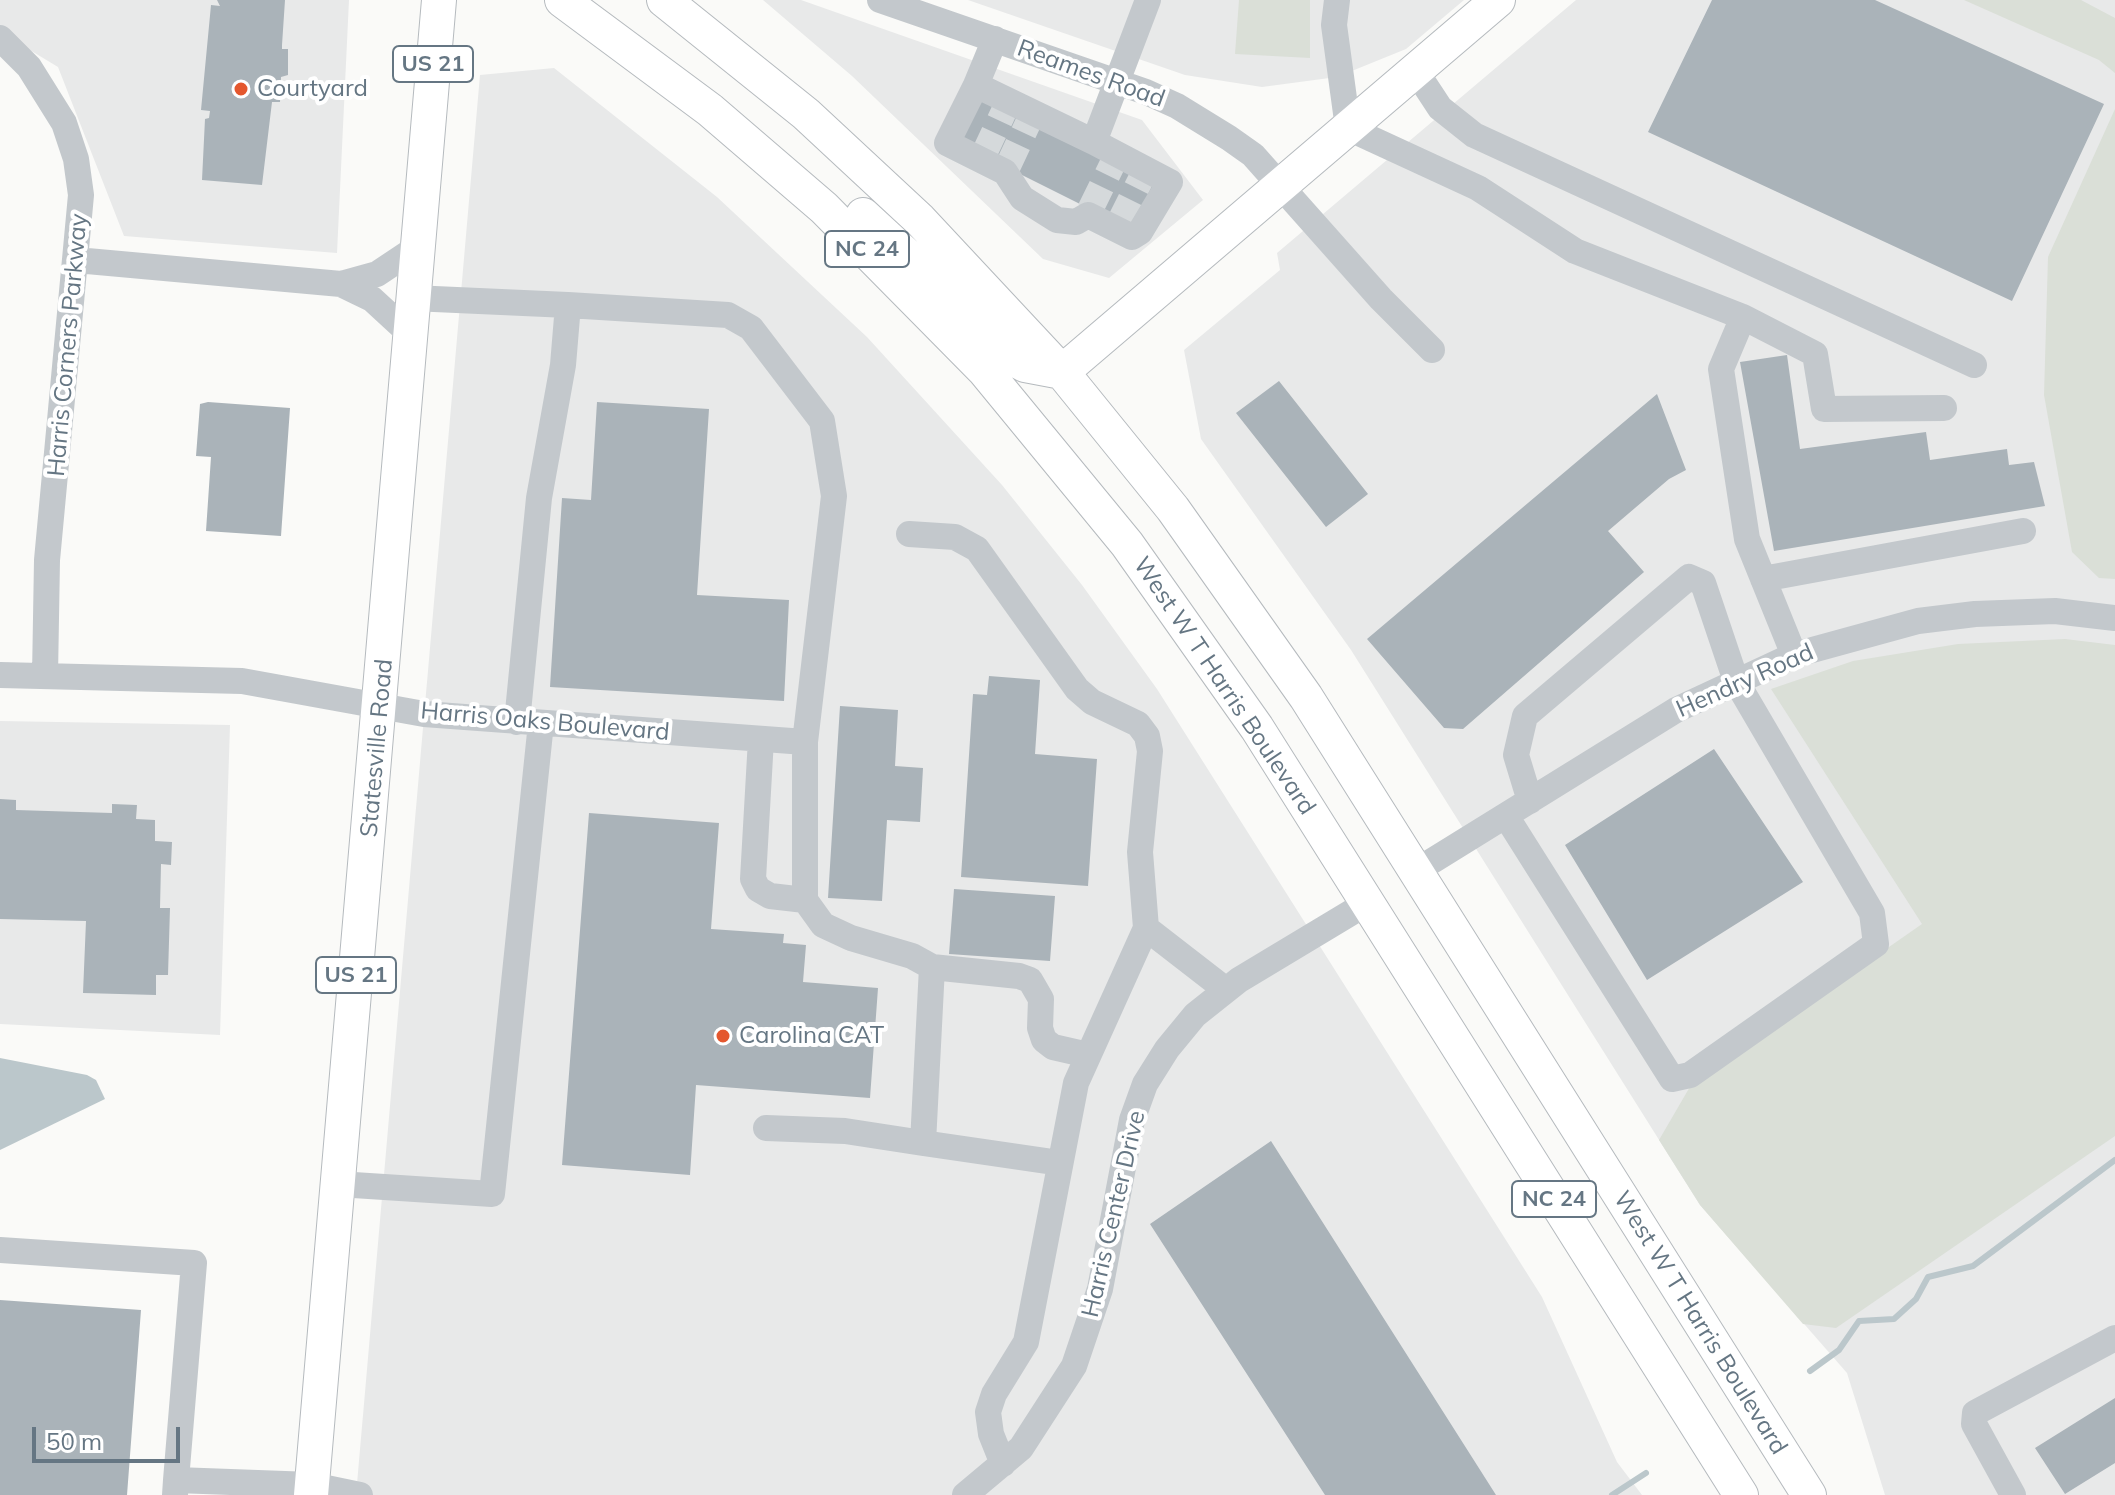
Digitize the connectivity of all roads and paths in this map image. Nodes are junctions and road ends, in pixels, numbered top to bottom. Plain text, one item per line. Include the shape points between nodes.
1 (439, 0) edge
2 (562, 0) edge
3 (664, 0) edge
4 (1148, 0) edge
5 (1337, 0) edge
6 (885, 1) edge
7 (1494, 1) edge
8 (0, 38) edge
9 (995, 39) junction
10 (1415, 70) junction
11 (1116, 81) junction
12 (976, 85) junction
13 (710, 110) junction
14 (1348, 128) junction
15 (1108, 153) junction
16 (1280, 186) junction
17 (416, 248) junction
18 (76, 260) junction
19 (341, 284) junction
20 (412, 298) junction
21 (568, 305) junction
22 (1743, 317) junction
23 (410, 334) junction
24 (1432, 350) dead end
25 (1974, 365) dead end
26 (1062, 372) junction
27 (1944, 408) dead end
28 (2023, 531) dead end
29 (909, 534) dead end
30 (1763, 579) junction
31 (2115, 618) edge
32 (1794, 655) junction
33 (0, 675) edge
34 (45, 676) junction
35 (1736, 681) junction
36 (381, 705) junction
37 (529, 722) junction
38 (761, 739) junction
39 (805, 742) junction
40 (1530, 801) junction
41 (1506, 816) junction
42 (1416, 871) junction
43 (805, 900) junction
44 (1367, 903) junction
45 (1146, 928) junction
46 (932, 967) junction
47 (1226, 990) junction
48 (1088, 1055) junction
49 (766, 1128) dead end
50 (923, 1143) junction
51 (1060, 1163) junction
52 (338, 1184) junction
53 (0, 1250) edge
54 (2115, 1338) edge
55 (1003, 1464) junction
56 (176, 1488) edge
57 (312, 1490) edge
58 (360, 1495) edge
59 (965, 1495) edge
60 (1741, 1495) edge
61 (1809, 1495) edge
62 (2013, 1495) edge

1 - 17 main road, Statesville Road / US 21
2 - 13 main road, West W T Harris Boulevard / NC 24
3 - 26 main road, West W T Harris Boulevard / NC 24 via 863,165 975,275
4 - 11 street
5 - 14 street via 1334,25
6 - 9 street, Reames Road
7 - 10 main road
8 - 18 street, Harris Corners Parkway via 29,67 64,123 81,195
9 - 11 street, Reames Road
9 - 12 street
10 - 14 main road
10 - 25 street via 1440,108 1474,135
11 - 15 street
11 - 16 street, Reames Road via 1177,106 1229,138 1253,155
12 - 15 street
12 - 15 street via 947,143 1006,170 1022,198 1057,220 1076,222 1089,212 1132,237 1170,182
13 - 26 main road via 857,210 952,297 1003,353 1025,365
13 - 44 main road, West W T Harris Boulevard / NC 24 via 890,272 1042,437 1215,666
14 - 16 main road
14 - 22 street via 1478,188 1575,251
16 - 24 street, Reames Road
16 - 26 main road
17 - 19 street via 377,274
17 - 20 main road, Statesville Road / US 21
18 - 19 street
18 - 34 street, Harris Corners Parkway via 47,560
19 - 23 street via 372,299
20 - 21 street
20 - 23 main road, Statesville Road / US 21
21 - 37 street via 539,498
21 - 39 street via 728,315 751,328 822,421 834,496
22 - 27 street via 1815,354 1824,409
22 - 30 street via 1721,369 1747,539
23 - 36 main road, Statesville Road / US 21
26 - 42 main road, West W T Harris Boulevard / NC 24 via 1246,608
28 - 30 street
29 - 45 street via 955,537 977,549 1077,689 1138,724 1147,736 1140,852
30 - 32 street
31 - 32 street, Hendry Road via 2055,611 1975,614 1918,621
32 - 35 street, Hendry Road
33 - 34 street, Harris Oaks Boulevard
34 - 36 street, Harris Oaks Boulevard via 242,681
35 - 40 street, Hendry Road via 1676,710
35 - 40 street via 1703,583 1689,577 1525,716 1516,755
35 - 41 street via 1872,913 1876,944 1690,1075 1672,1079
36 - 37 street, Harris Oaks Boulevard via 424,714
36 - 52 main road, Statesville Road / US 21
37 - 38 street, Harris Oaks Boulevard
37 - 52 street via 492,1194
38 - 39 street, Harris Oaks Boulevard
38 - 43 street via 753,879 770,896
39 - 43 street
40 - 41 street, Hendry Road
41 - 42 street, Hendry Road
42 - 61 main road, West W T Harris Boulevard / NC 24
43 - 46 street via 823,925
44 - 47 street, Harris Center Drive
44 - 60 main road, West W T Harris Boulevard / NC 24
45 - 47 street
45 - 48 street
46 - 48 street via 1030,980 1041,999 1044,1040
46 - 50 street
47 - 55 street, Harris Center Drive via 1195,1015 1145,1084 1132,1120 1093,1316 1074,1366 1051,1405
48 - 51 street via 1076,1083
49 - 50 street via 845,1131
50 - 51 street
51 - 55 street via 1026,1342 988,1412
52 - 57 main road, Statesville Road / US 21
53 - 56 street via 194,1263
54 - 62 street via 1975,1413 1974,1424
55 - 59 street, Harris Center Drive
56 - 57 street
57 - 58 street

